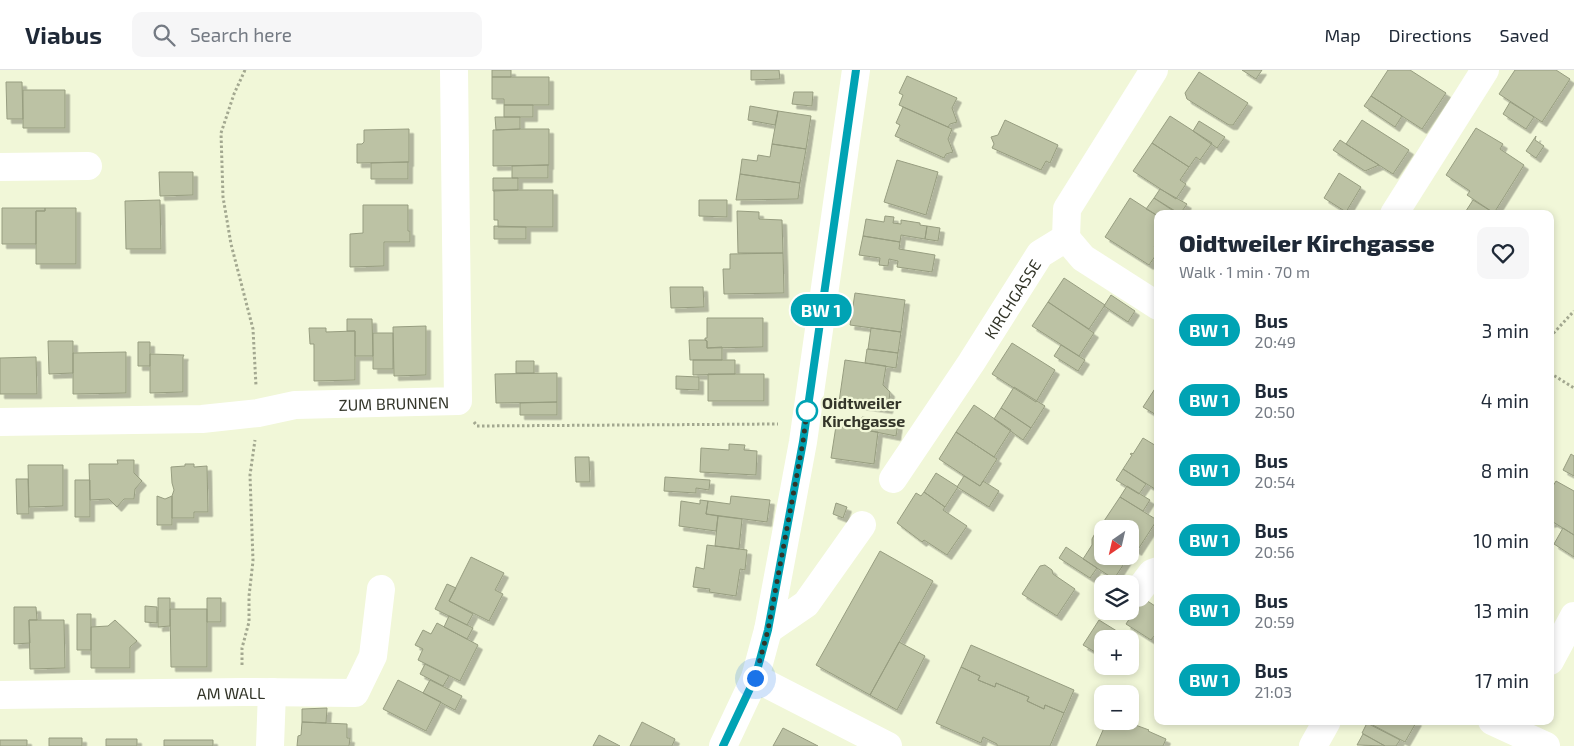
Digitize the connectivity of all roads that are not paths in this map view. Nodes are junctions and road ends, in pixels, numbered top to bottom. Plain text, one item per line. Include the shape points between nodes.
1 (454, 70) edge
2 (856, 70) edge
3 (1154, 70) edge
4 (1486, 70) edge
5 (88, 166) dead end
6 (0, 167) edge
7 (1397, 210) edge
8 (1066, 238) junction
9 (1154, 303) edge
10 (0, 422) edge
11 (892, 479) dead end
12 (862, 525) dead end
13 (1154, 572) edge
14 (381, 589) dead end
15 (1139, 590) edge
16 (1574, 616) edge
17 (768, 630) junction
18 (1554, 654) edge
19 (755, 678) junction
20 (272, 692) junction
21 (0, 695) edge
22 (1325, 725) edge
23 (1510, 725) edge
24 (270, 746) edge
25 (723, 746) edge
26 (888, 746) edge
27 (1313, 746) edge
28 (1546, 746) edge

1 - 10 street, ZUM BRUNNEN via 458,401 295,405 202,419
2 - 17 street via 806,423
3 - 8 street via 1066,209
4 - 7 street
5 - 6 street
8 - 9 street via 1082,258
8 - 11 street, KIRCHGASSE via 1040,254
12 - 17 street via 806,604
13 - 15 street
14 - 20 street, AM WALL via 373,656 355,693
16 - 18 street
17 - 19 street
19 - 25 street
19 - 26 street
20 - 21 street, AM WALL
20 - 24 street
22 - 27 street
23 - 28 street

